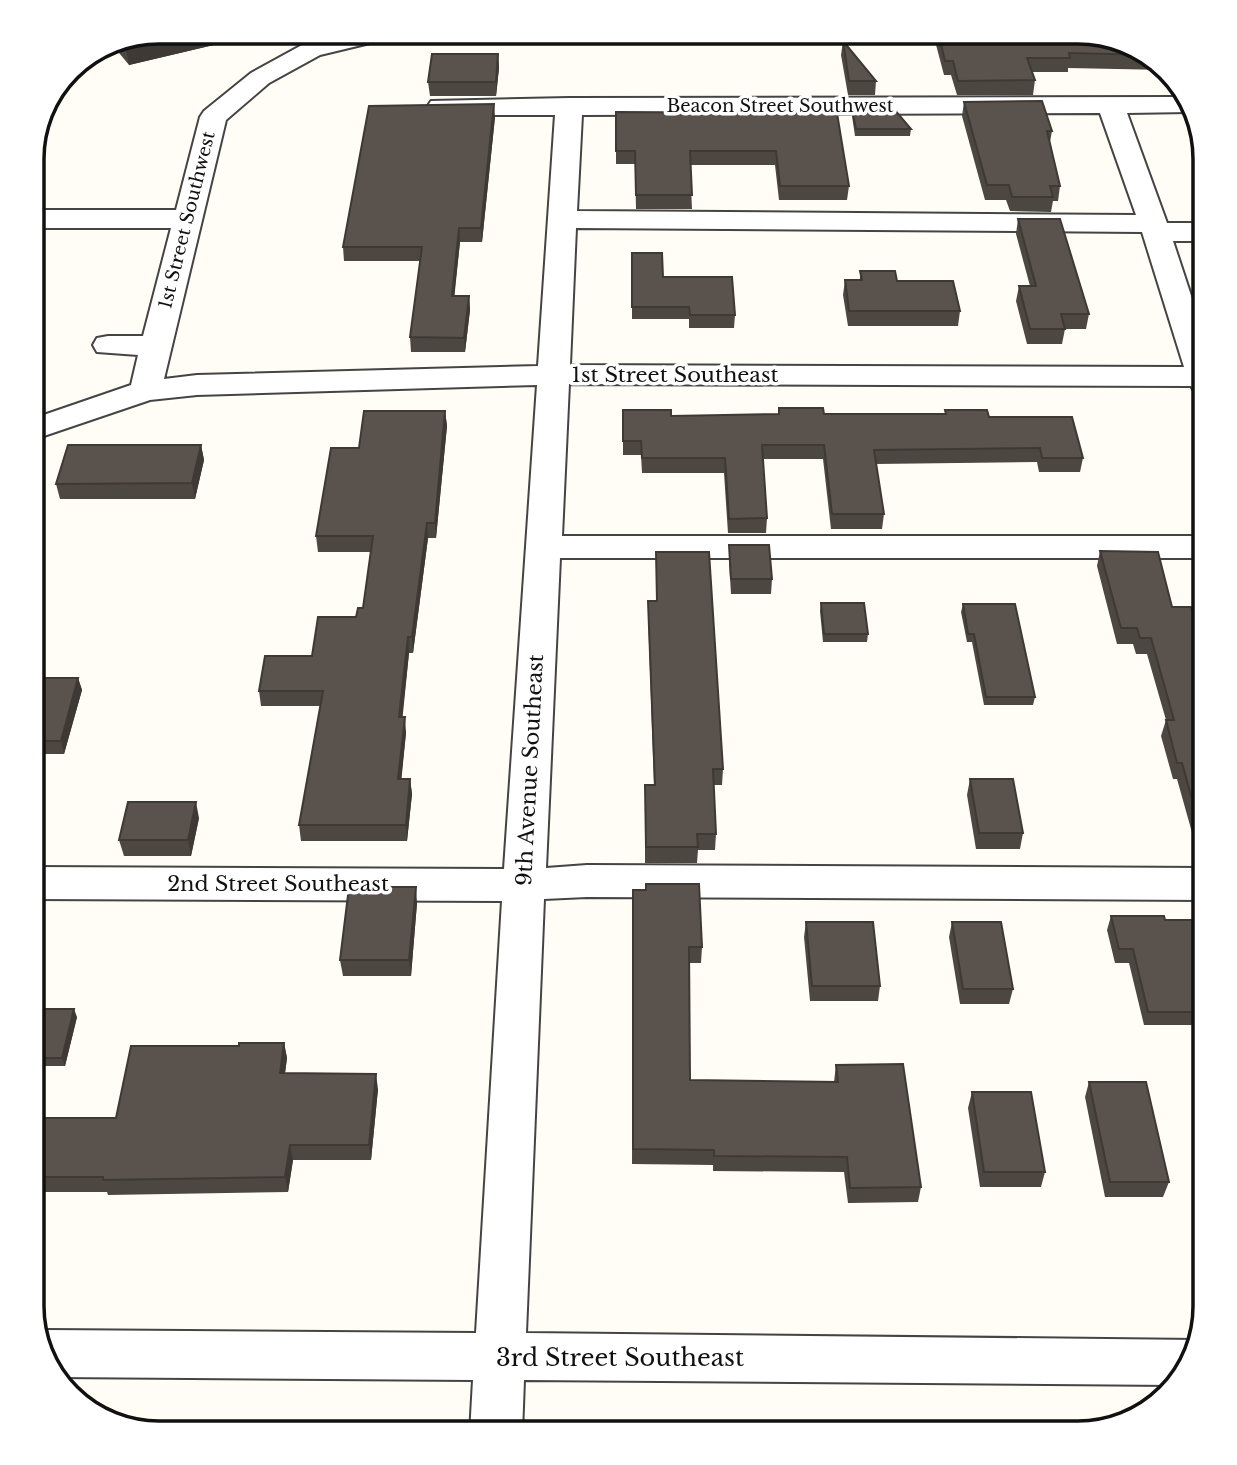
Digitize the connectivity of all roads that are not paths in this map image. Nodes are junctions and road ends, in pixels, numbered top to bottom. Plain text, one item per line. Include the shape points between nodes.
1 (337, 44) edge
2 (1180, 105) edge
3 (569, 106) junction
4 (1111, 106) junction
5 (411, 107) edge
6 (44, 219) edge
7 (189, 219) junction
8 (562, 219) junction
9 (1155, 228) junction
10 (1193, 231) edge
11 (1193, 343) edge
12 (108, 345) dead end
13 (154, 346) junction
14 (556, 374) junction
15 (1193, 379) edge
16 (145, 391) junction
17 (44, 426) edge
18 (543, 547) junction
19 (1193, 547) edge
20 (44, 883) edge
21 (1193, 884) edge
22 (524, 885) junction
23 (54, 1353) edge
24 (499, 1356) junction
25 (1178, 1362) edge
26 (496, 1421) edge

1 - 7 street, 1st Street Southwest via 312,50 260,78 213,117
2 - 4 street, Beacon Street Southwest
3 - 4 street, Beacon Street Southwest
3 - 5 street, Beacon Street Southwest
3 - 8 street, 9th Avenue Southeast
4 - 9 street
6 - 7 street
7 - 13 street, 1st Street Southwest
8 - 9 street
8 - 14 street, 9th Avenue Southeast
9 - 10 street
9 - 11 street
12 - 13 street
13 - 16 street, 1st Street Southwest
14 - 15 street, 1st Street Southeast
14 - 16 street, 1st Street Southeast via 197,385
14 - 18 street, 9th Avenue Southeast
16 - 17 street
18 - 19 street
18 - 22 street, 9th Avenue Southeast
20 - 22 street, 2nd Street Southeast
21 - 22 street, 2nd Street Southeast via 587,881
22 - 24 street, 9th Avenue Southeast
23 - 24 street, 3rd Street Southeast
24 - 25 street, 3rd Street Southeast
24 - 26 street, 9th Avenue Southeast

